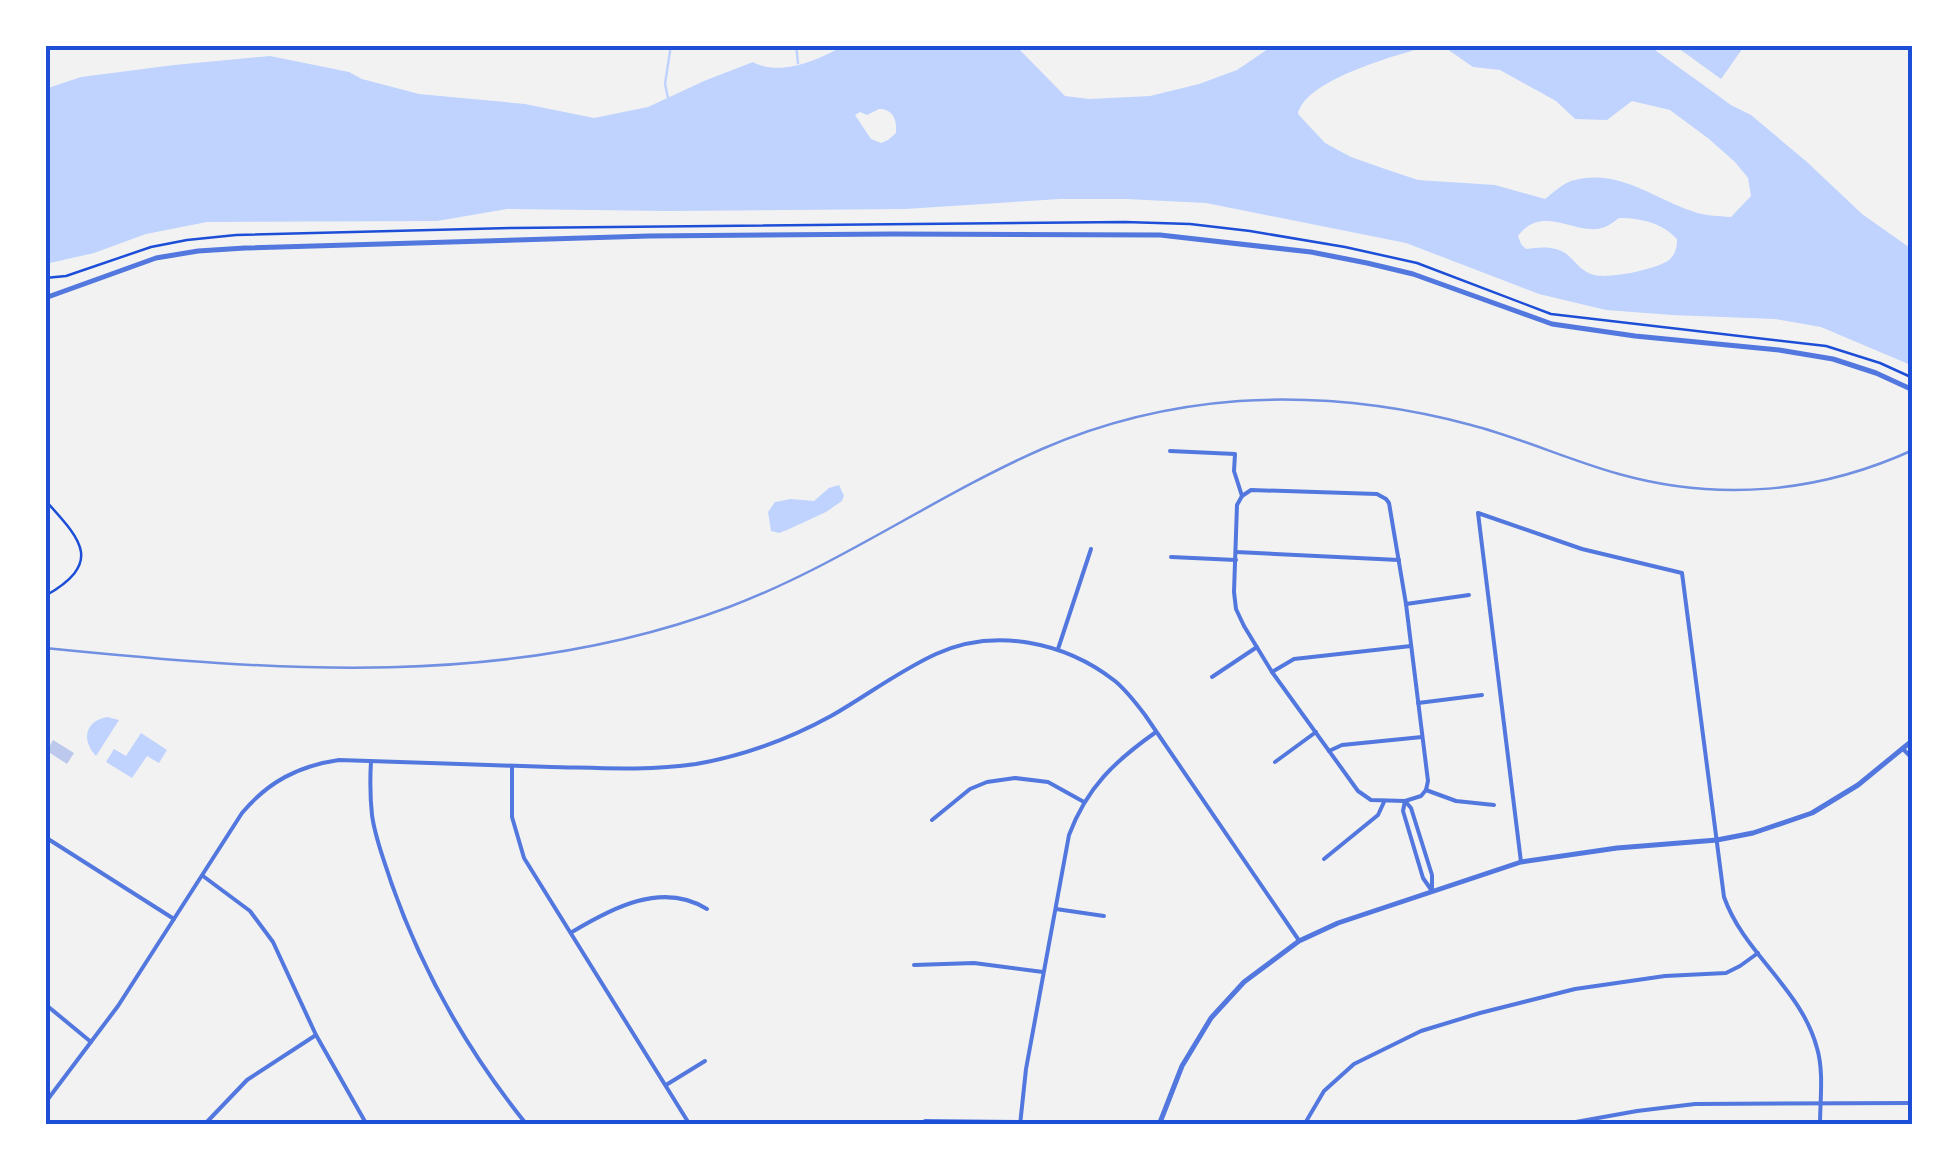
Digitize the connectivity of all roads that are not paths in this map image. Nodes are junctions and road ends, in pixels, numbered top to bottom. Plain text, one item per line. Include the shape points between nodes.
1 (45, 298) edge
2 (1913, 390) edge
3 (1170, 452) dead end
4 (1242, 496) junction
5 (1091, 548) dead end
6 (1236, 552) junction
7 (1171, 558) dead end
8 (1236, 560) junction
9 (1399, 560) junction
10 (1468, 594) dead end
11 (1406, 604) junction
12 (1411, 646) junction
13 (1257, 647) junction
14 (1058, 649) junction
15 (1272, 672) junction
16 (1212, 677) dead end
17 (1482, 695) dead end
18 (1418, 703) junction
19 (1156, 732) junction
20 (1316, 732) junction
21 (1422, 737) junction
22 (1913, 740) edge
23 (1904, 749) junction
24 (1329, 751) junction
25 (1913, 759) edge
26 (371, 761) junction
27 (1275, 762) dead end
28 (512, 766) junction
29 (1426, 790) junction
30 (1084, 802) junction
31 (1384, 802) junction
32 (1404, 802) junction
33 (1494, 805) dead end
34 (932, 820) dead end
35 (45, 837) edge
36 (1717, 840) junction
37 (1324, 859) dead end
38 (1521, 862) junction
39 (203, 876) junction
40 (1432, 891) junction
41 (707, 909) dead end
42 (1056, 909) junction
43 (1104, 916) dead end
44 (174, 919) junction
45 (571, 932) junction
46 (1299, 941) junction
47 (1758, 952) junction
48 (914, 964) dead end
49 (1043, 972) junction
50 (45, 1004) edge
51 (316, 1035) junction
52 (92, 1043) junction
53 (705, 1060) dead end
54 (666, 1085) junction
55 (45, 1103) edge
56 (1820, 1103) junction
57 (1913, 1103) edge
58 (925, 1121) dead end
59 (1020, 1123) edge
60 (204, 1125) edge
61 (368, 1125) edge
62 (527, 1125) edge
63 (690, 1125) edge
64 (1159, 1125) edge
65 (1304, 1125) edge
66 (1559, 1125) edge
67 (1820, 1125) edge

1 - 2 street via 156,258 245,248 648,236 1160,234 1311,252 1413,274 1552,324 1833,359
3 - 4 street via 1235,454
4 - 6 street
4 - 9 street via 1251,490 1377,494 1392,508
5 - 14 street
6 - 8 street
6 - 9 street
7 - 8 street
8 - 13 street via 1236,609
9 - 11 street
10 - 11 street
11 - 12 street
12 - 15 street via 1294,659
12 - 18 street
13 - 15 street
13 - 16 street
14 - 19 street via 1116,682
14 - 28 street via 996,640 955,647 794,735 699,764 628,770
15 - 20 street
17 - 18 street
18 - 21 street
19 - 30 street via 1112,766
19 - 46 street
20 - 24 street
20 - 27 street
21 - 24 street
21 - 29 street
22 - 23 street
23 - 25 street
23 - 36 street via 1812,813
24 - 31 street via 1358,790
26 - 28 street
26 - 39 street via 320,763 275,781 242,814
26 - 62 street via 372,816 399,905 454,1022
28 - 45 street via 516,836
29 - 32 street
29 - 33 street
30 - 34 street via 1048,782 1015,778 970,789
30 - 42 street via 1070,835
31 - 32 street
31 - 37 street via 1378,815
32 - 40 street
35 - 44 street
36 - 38 street
36 - 38 street via 1682,573 1582,550 1478,513
36 - 47 street via 1729,910
38 - 40 street
39 - 44 street
39 - 51 street via 250,911 273,942
40 - 46 street
41 - 45 street via 674,898 632,902
42 - 43 street
42 - 49 street
44 - 52 street
45 - 54 street
46 - 64 street via 1244,982 1211,1018 1182,1066
47 - 56 street via 1814,1036
47 - 65 street via 1726,972 1575,989 1421,1031 1354,1064 1324,1092
48 - 49 street
49 - 59 street
50 - 52 street
51 - 60 street via 247,1080
51 - 61 street
52 - 55 street
53 - 54 street
54 - 63 street
56 - 57 street
56 - 66 street via 1695,1104
56 - 67 street
58 - 59 street

